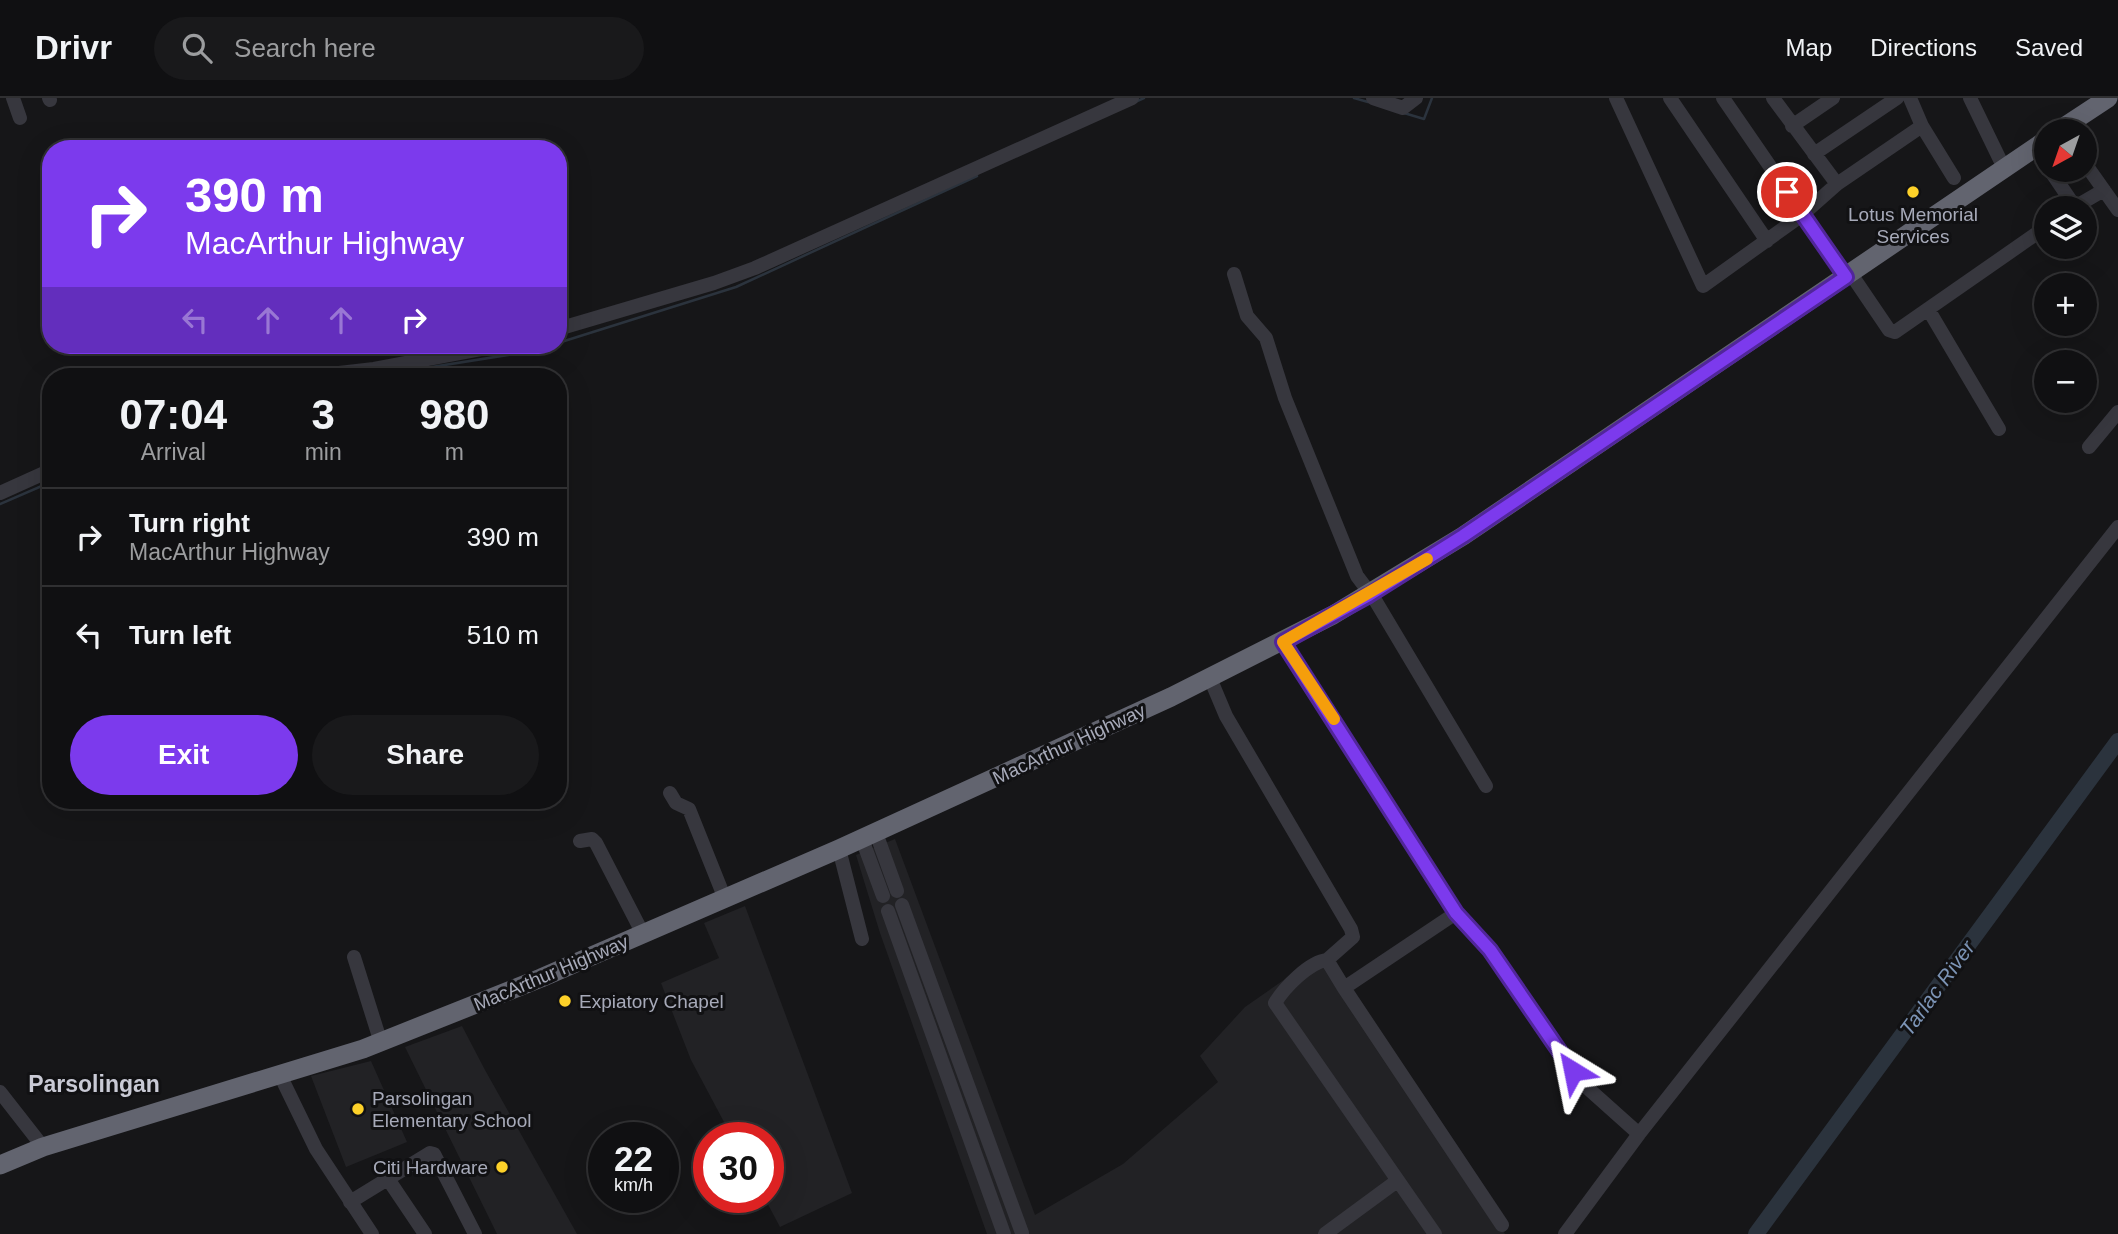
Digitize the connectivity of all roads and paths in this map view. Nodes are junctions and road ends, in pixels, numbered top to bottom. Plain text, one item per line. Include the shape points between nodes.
1 (13, 98) edge
2 (1132, 98) edge
3 (1373, 98) edge
4 (1416, 98) edge
5 (1616, 98) edge
6 (1670, 98) edge
7 (1723, 98) edge
8 (1773, 98) edge
9 (1833, 98) edge
10 (1897, 98) edge
11 (1910, 98) edge
12 (1970, 98) edge
13 (2108, 98) edge
14 (20, 118) dead end
15 (2078, 119) edge
16 (1793, 126) junction
17 (1922, 126) junction
18 (2034, 147) edge
19 (1814, 154) junction
20 (2004, 168) junction
21 (1954, 178) dead end
22 (2097, 180) edge
23 (1837, 184) junction
24 (2104, 190) junction
25 (2093, 196) edge
26 (2118, 210) edge
27 (1802, 215) junction
28 (2034, 235) edge
29 (1767, 241) junction
30 (1234, 274) dead end
31 (1849, 276) junction
32 (1928, 309) junction
33 (567, 326) edge
34 (454, 354) edge
35 (379, 368) edge
36 (2118, 412) edge
37 (1999, 429) dead end
38 (2089, 447) dead end
39 (42, 474) edge
40 (0, 493) edge
41 (2118, 527) edge
42 (1369, 595) junction
43 (1283, 642) junction
44 (1210, 678) junction
45 (1486, 786) dead end
46 (670, 793) dead end
47 (869, 836) junction
48 (580, 841) dead end
49 (839, 849) junction
50 (890, 893) dead end
51 (725, 899) junction
52 (1456, 913) junction
53 (643, 934) junction
54 (862, 939) dead end
55 (354, 957) dead end
56 (1327, 960) junction
57 (1343, 988) junction
58 (933, 989) junction
59 (919, 997) junction
60 (381, 1043) junction
61 (961, 1066) junction
62 (946, 1072) junction
63 (280, 1074) junction
64 (0, 1092) edge
65 (1639, 1134) junction
66 (989, 1143) junction
67 (43, 1147) junction
68 (974, 1149) junction
69 (0, 1165) edge
70 (388, 1179) junction
71 (1397, 1181) junction
72 (350, 1202) junction
73 (1502, 1225) dead end
74 (1020, 1233) edge
75 (372, 1234) edge
76 (425, 1234) edge
77 (475, 1234) edge
78 (1004, 1234) edge
79 (1325, 1234) edge
80 (1435, 1234) edge
81 (1565, 1234) edge

1 - 14 street
2 - 33 street via 755,268
3 - 4 street via 1403,108
5 - 29 street via 1703,286
6 - 29 street
7 - 27 street
8 - 16 street
9 - 16 street
10 - 19 street
11 - 17 street
12 - 20 street
13 - 15 highway
16 - 19 street
17 - 21 street
17 - 23 street
18 - 20 highway, MacArthur Highway
19 - 23 street
20 - 31 highway, MacArthur Highway
22 - 24 street
23 - 27 street
24 - 25 street
24 - 26 street
27 - 29 street
27 - 31 street
28 - 32 street
30 - 42 street via 1247,316 1266,338 1312,464
31 - 32 street via 1892,332
31 - 42 highway, MacArthur Highway
32 - 37 street
34 - 35 street
36 - 38 street
39 - 40 street
41 - 65 street
42 - 43 highway, MacArthur Highway
42 - 45 street
43 - 44 highway, MacArthur Highway
43 - 52 street
44 - 47 highway, MacArthur Highway
44 - 56 street via 1226,716 1351,929 1353,937
46 - 51 street via 676,803 689,809
47 - 49 highway, MacArthur Highway
47 - 50 street
48 - 53 street via 596,843
49 - 51 highway, MacArthur Highway
49 - 54 street
51 - 53 highway, MacArthur Highway
52 - 57 street
52 - 65 street via 1490,950 1582,1083
53 - 60 highway, MacArthur Highway
55 - 60 street
56 - 57 street
56 - 71 street via 1296,979 1275,1003
57 - 73 street
58 - 59 street
58 - 59 street via 895,908
58 - 61 street
59 - 62 street
60 - 63 highway, MacArthur Highway
61 - 62 street
61 - 66 street
62 - 68 street
63 - 67 highway, MacArthur Highway
63 - 72 street via 316,1149
64 - 67 street
65 - 81 street
66 - 68 street
66 - 74 street
67 - 69 highway, MacArthur Highway
68 - 78 street
70 - 72 street
70 - 76 street
70 - 77 street via 435,1154
71 - 79 street
71 - 80 street
72 - 75 street

